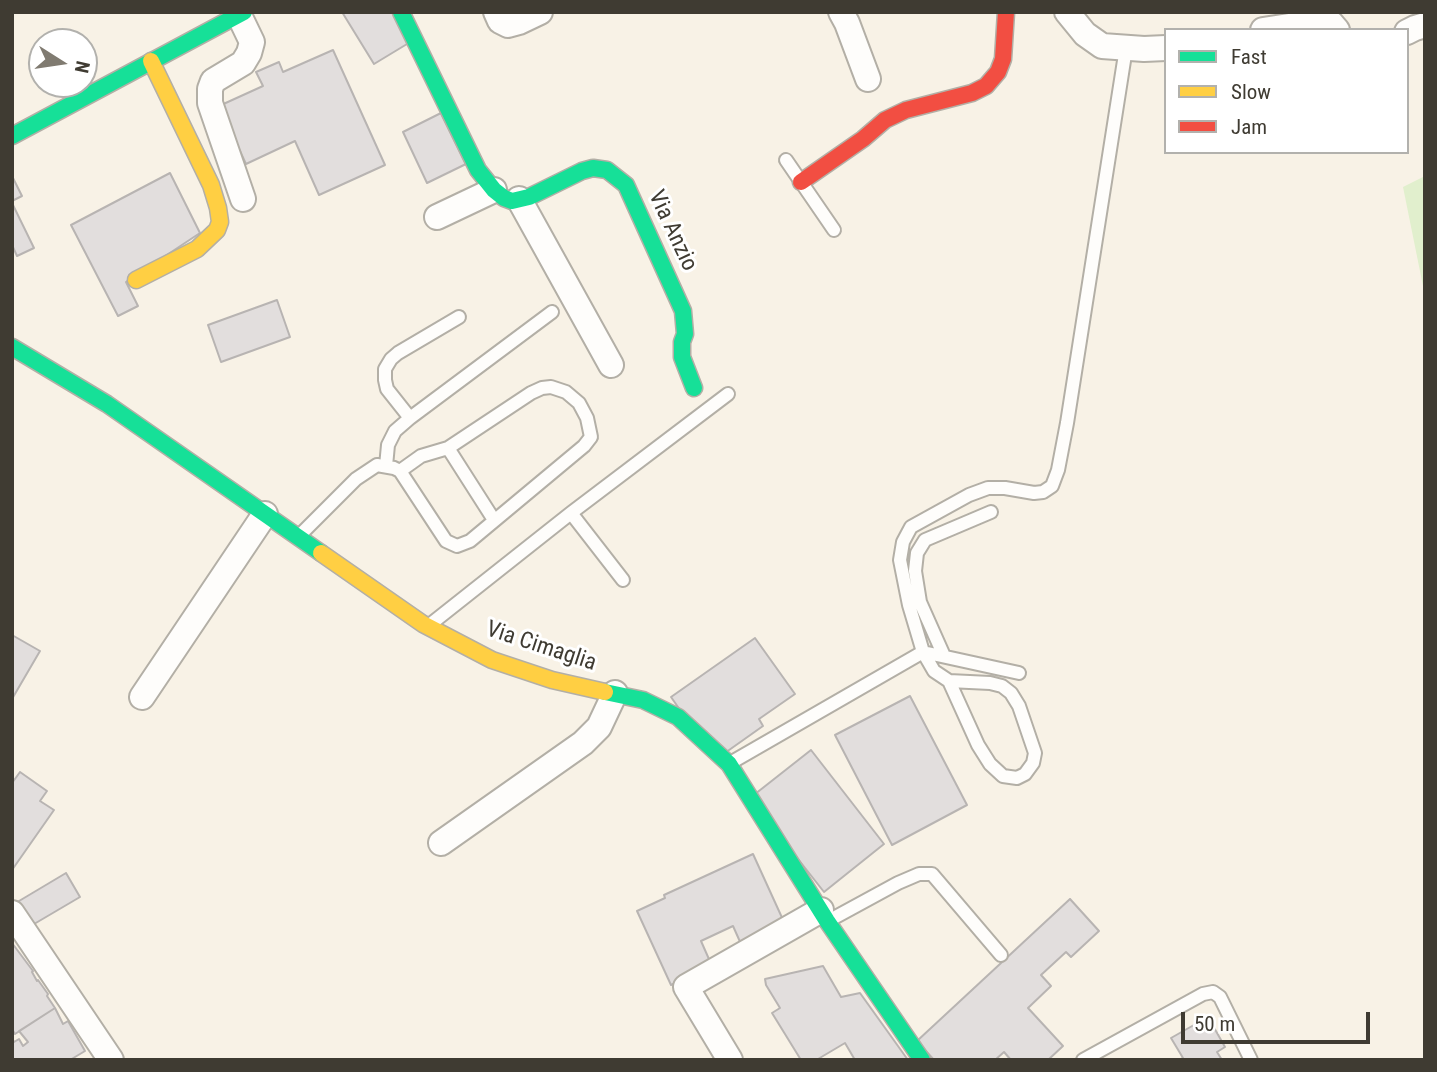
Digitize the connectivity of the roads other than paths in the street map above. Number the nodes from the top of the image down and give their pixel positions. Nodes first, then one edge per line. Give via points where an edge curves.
1 (401, 12) edge
2 (496, 12) edge
3 (540, 12) edge
4 (841, 12) edge
5 (1006, 12) edge
6 (1067, 12) edge
7 (242, 13) edge
8 (1326, 21) edge
9 (1277, 28) edge
10 (1126, 48) junction
11 (1164, 48) edge
12 (151, 61) junction
13 (869, 79) dead end
14 (12, 135) edge
15 (786, 160) dead end
16 (801, 182) junction
17 (494, 190) junction
18 (243, 199) dead end
19 (519, 199) junction
20 (437, 217) dead end
21 (834, 230) dead end
22 (136, 279) dead end
23 (552, 312) dead end
24 (459, 317) dead end
25 (12, 346) edge
26 (611, 365) dead end
27 (694, 388) dead end
28 (728, 394) dead end
29 (410, 418) junction
30 (448, 448) junction
31 (386, 466) junction
32 (400, 471) junction
33 (990, 512) dead end
34 (570, 513) junction
35 (265, 514) junction
36 (494, 520) junction
37 (298, 537) junction
38 (623, 580) dead end
39 (428, 626) junction
40 (923, 652) junction
41 (944, 656) junction
42 (1019, 673) dead end
43 (949, 681) junction
44 (615, 694) junction
45 (142, 697) dead end
46 (729, 764) junction
47 (441, 843) dead end
48 (12, 913) edge
49 (824, 916) junction
50 (1001, 955) dead end
51 (111, 1060) edge
52 (730, 1060) edge
53 (922, 1060) edge
54 (1083, 1060) edge
55 (1251, 1060) edge

1 - 17 street via 478,170
2 - 3 street via 500,21 509,25
4 - 13 street
5 - 16 street via 1003,59 986,86 885,120
6 - 10 street via 1101,46
7 - 12 street
7 - 18 street via 252,42 249,53 243,63 213,81 210,103
8 - 9 street
10 - 11 street
10 - 40 lane via 1058,470 1052,486 1043,492 988,488 911,527 900,560
12 - 14 street
12 - 22 street via 211,186 220,222 197,249
15 - 16 lane
16 - 21 lane
17 - 19 street via 512,201
17 - 20 street
19 - 26 street
19 - 27 street, Via Anzio via 593,168 607,170 626,185 683,311 682,357
23 - 29 lane
24 - 29 lane via 398,353 385,369 387,389
25 - 35 street, Via Cimaglia via 107,404
28 - 34 lane
29 - 31 lane via 395,431
30 - 32 lane via 421,456
30 - 36 lane
30 - 36 lane via 542,388 566,392 579,403 590,428 589,441
31 - 32 lane
31 - 37 lane via 377,465 356,479
32 - 36 lane via 450,544 470,541
33 - 41 lane via 925,540 917,552 920,602
34 - 38 lane
34 - 39 lane
35 - 37 street, Via Cimaglia
35 - 45 street
37 - 39 street, Via Cimaglia
39 - 44 street, Via Cimaglia via 492,660
40 - 41 lane
40 - 43 lane via 934,671
40 - 46 lane
41 - 42 lane
43 - 43 lane via 990,764 1003,776 1026,774 1035,753 1011,693 990,683
44 - 46 street, Via Cimaglia via 643,700 678,717
44 - 47 street via 598,727 583,743
46 - 49 street, Via Cimaglia
48 - 51 street
49 - 50 lane via 919,874 932,874
49 - 52 street via 686,987
49 - 53 street, Via Cimaglia
54 - 55 lane via 1213,992 1220,997

